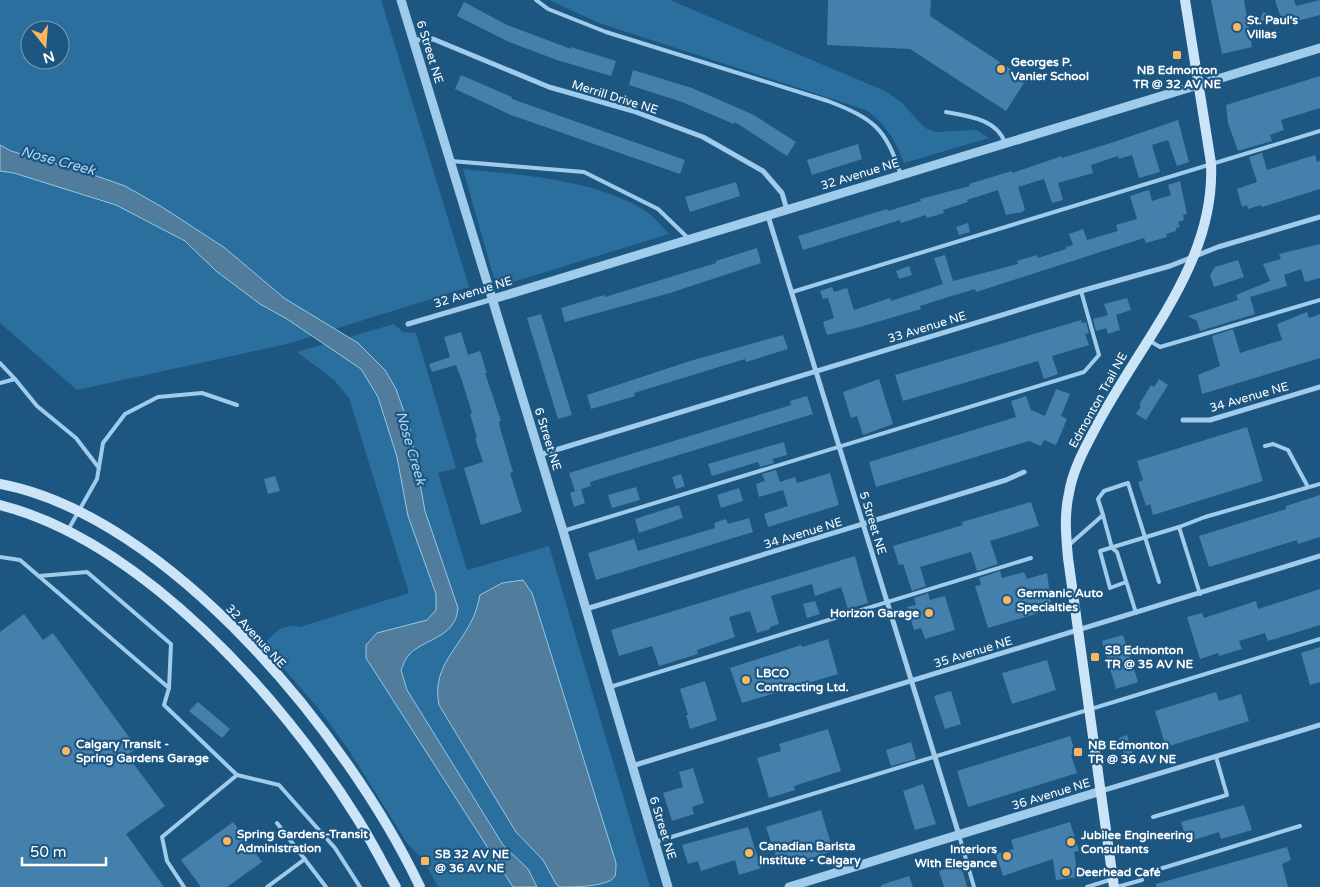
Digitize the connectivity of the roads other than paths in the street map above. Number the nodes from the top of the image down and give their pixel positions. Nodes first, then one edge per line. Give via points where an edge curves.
1 (401, 0) edge
2 (536, 0) edge
3 (1185, 0) edge
4 (414, 40) junction
5 (1320, 48) edge
6 (1199, 84) junction
7 (946, 112) dead end
8 (1320, 131) edge
9 (1005, 143) junction
10 (450, 160) junction
11 (1211, 163) junction
12 (900, 175) junction
13 (786, 210) junction
14 (768, 216) junction
15 (1320, 217) edge
16 (690, 239) junction
17 (1194, 256) junction
18 (1081, 290) junction
19 (792, 292) junction
20 (493, 299) junction
21 (1320, 300) edge
22 (408, 324) dead end
23 (1148, 340) junction
24 (0, 363) edge
25 (816, 371) junction
26 (15, 379) junction
27 (0, 383) edge
28 (1320, 387) edge
29 (237, 405) dead end
30 (1183, 420) dead end
31 (1265, 446) dead end
32 (840, 448) junction
33 (539, 455) junction
34 (99, 468) junction
35 (1024, 472) dead end
36 (0, 484) edge
37 (1320, 484) edge
38 (1308, 488) junction
39 (0, 504) edge
40 (79, 511) junction
41 (1103, 515) junction
42 (863, 525) junction
43 (1179, 528) junction
44 (68, 530) junction
45 (562, 531) junction
46 (1145, 538) junction
47 (1067, 546) junction
48 (1112, 548) junction
49 (1320, 556) edge
50 (0, 557) edge
51 (1031, 558) dead end
52 (39, 576) junction
53 (1126, 582) junction
54 (1159, 582) dead end
55 (1200, 594) junction
56 (887, 602) junction
57 (586, 609) junction
58 (1136, 613) junction
59 (1078, 631) junction
60 (1320, 639) edge
61 (910, 682) junction
62 (608, 687) junction
63 (169, 688) junction
64 (1088, 710) junction
65 (1320, 725) edge
66 (935, 757) junction
67 (1216, 757) junction
68 (632, 766) junction
69 (237, 775) junction
70 (1101, 792) junction
71 (1153, 817) dead end
72 (277, 823) dead end
73 (1300, 826) dead end
74 (959, 835) junction
75 (654, 842) junction
76 (305, 859) junction
77 (1142, 880) junction
78 (1114, 884) edge
79 (184, 887) edge
80 (268, 887) edge
81 (326, 887) edge
82 (360, 887) edge
83 (396, 887) edge
84 (420, 887) edge
85 (668, 887) edge
86 (789, 887) edge
87 (974, 887) edge
88 (1087, 887) edge
89 (1144, 887) edge

1 - 4 street, 6 Street NE
2 - 12 lane via 548,9 606,32 828,101 860,114 876,126 892,149
3 - 6 main road, Edmonton Trail NE
4 - 10 street, 6 Street NE
4 - 13 street, Merrill Drive NE via 433,39 549,87 633,111 703,137 763,171 782,193
5 - 6 street, 32 Avenue NE
6 - 9 street, 32 Avenue NE
6 - 11 main road, Edmonton Trail NE
7 - 9 lane via 978,119 996,128
8 - 11 lane
9 - 12 street, 32 Avenue NE
10 - 16 lane via 584,172 658,209
10 - 20 street, 6 Street NE
11 - 17 main road, Edmonton Trail NE via 1210,204
11 - 19 lane
12 - 13 street, 32 Avenue NE
13 - 14 street, 32 Avenue NE
14 - 16 street, 32 Avenue NE
14 - 19 street, 5 Street NE
15 - 17 street, 33 Avenue NE
16 - 20 street, 32 Avenue NE
17 - 18 street, 33 Avenue NE via 1170,266
17 - 23 main road, Edmonton Trail NE
18 - 25 street, 33 Avenue NE
18 - 32 lane via 1099,356 1084,372
19 - 25 street, 5 Street NE
20 - 22 street, 32 Avenue NE
20 - 33 street, 6 Street NE
21 - 23 lane via 1160,347
23 - 47 main road, Edmonton Trail NE via 1107,406 1078,463 1066,509
24 - 26 lane
25 - 32 street, 5 Street NE
25 - 33 street, 33 Avenue NE
26 - 27 lane
26 - 34 lane via 37,406 76,438
28 - 30 street, 34 Avenue NE via 1210,420
29 - 34 lane via 202,393 158,397 125,414 103,443
31 - 38 lane via 1273,444 1288,450
32 - 42 street, 5 Street NE
32 - 45 lane
33 - 45 street, 6 Street NE
34 - 40 lane via 97,479
35 - 42 street, 34 Avenue NE
36 - 40 main road, 32 Avenue NE via 39,492
37 - 38 lane
38 - 43 lane via 1205,517
39 - 44 main road via 30,512
40 - 44 lane
40 - 84 main road, 32 Avenue NE via 103,523 155,560 208,604 254,649 348,764 378,809
41 - 46 lane via 1098,499 1104,491 1128,483
41 - 47 lane
41 - 48 lane
42 - 56 street, 5 Street NE
42 - 57 street, 34 Avenue NE
43 - 46 lane
43 - 55 lane
44 - 83 main road via 94,544 138,576 188,617 239,666 289,723 327,774 357,818
45 - 57 street, 6 Street NE
46 - 48 lane
46 - 54 lane
47 - 59 main road, Edmonton Trail NE
48 - 53 lane via 1117,552
48 - 53 lane via 1100,551 1110,588
49 - 55 street, 35 Avenue NE
50 - 52 lane via 20,560
51 - 56 lane
52 - 63 lane
52 - 63 lane via 87,572 171,644
53 - 58 lane
55 - 58 street, 35 Avenue NE
56 - 61 street, 5 Street NE
56 - 62 lane
57 - 62 street, 6 Street NE
58 - 59 street, 35 Avenue NE
59 - 61 street, 35 Avenue NE
59 - 64 main road, Edmonton Trail NE
60 - 64 lane
61 - 66 street, 5 Street NE
61 - 68 street, 35 Avenue NE
62 - 68 street, 6 Street NE
63 - 69 lane via 164,705
64 - 66 lane
64 - 70 main road, Edmonton Trail NE
65 - 67 street, 36 Avenue NE
66 - 74 street, 5 Street NE
66 - 75 lane
67 - 70 street, 36 Avenue NE
67 - 71 lane via 1227,795
68 - 75 street, 6 Street NE
69 - 79 lane via 162,837 167,861
69 - 82 lane via 279,785 335,848
70 - 74 street, 36 Avenue NE
70 - 78 main road, Edmonton Trail NE
72 - 76 lane
73 - 77 lane via 1140,874
74 - 86 street, 36 Avenue NE
74 - 87 lane
75 - 85 street, 6 Street NE
76 - 80 lane
76 - 81 lane
77 - 78 lane
77 - 89 lane
78 - 88 lane

